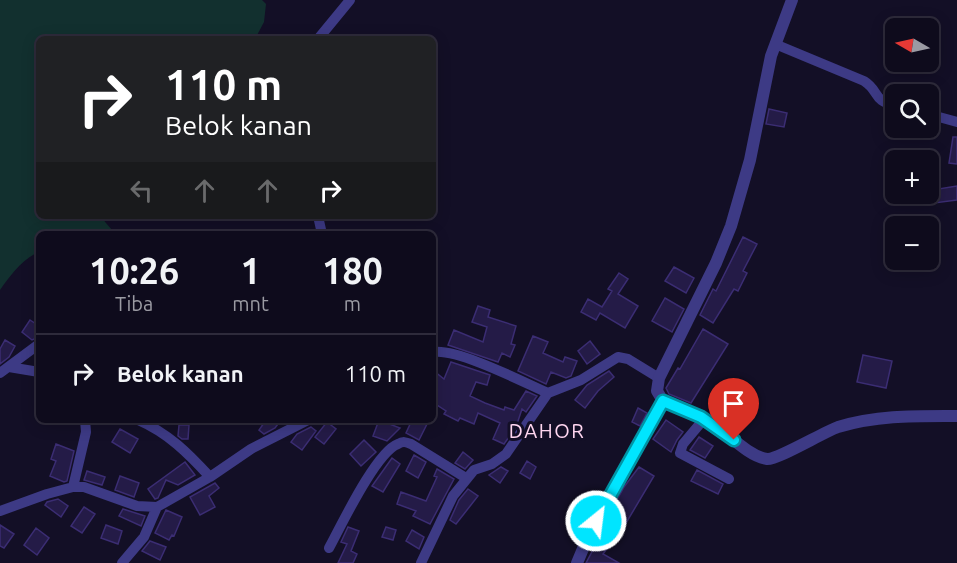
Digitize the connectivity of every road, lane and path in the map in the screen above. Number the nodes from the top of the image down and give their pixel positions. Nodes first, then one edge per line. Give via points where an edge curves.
1 (350, 0) edge
2 (792, 0) edge
3 (320, 36) edge
4 (775, 44) junction
5 (885, 103) edge
6 (939, 117) edge
7 (957, 122) edge
8 (36, 346) edge
9 (436, 352) edge
10 (4, 370) edge
11 (36, 372) edge
12 (659, 378) junction
13 (548, 393) junction
14 (663, 401) junction
15 (957, 416) edge
16 (704, 419) junction
17 (85, 423) edge
18 (145, 423) edge
19 (302, 423) edge
20 (210, 477) junction
21 (466, 478) junction
22 (729, 478) dead end
23 (73, 488) junction
24 (157, 507) junction
25 (0, 511) edge
26 (329, 548) dead end
27 (122, 563) edge
28 (421, 563) edge
29 (577, 563) edge

1 - 3 street
2 - 4 street
4 - 5 street via 864,81
4 - 12 street via 748,169 731,226
6 - 7 street
8 - 10 street
9 - 13 street via 468,359
10 - 11 street
12 - 13 street via 618,357 580,380
12 - 14 street via 657,392
13 - 21 street via 506,454 492,464 478,467
14 - 16 street
14 - 29 street via 590,532
15 - 16 street via 895,416 861,422 816,436 770,459 748,450
16 - 22 street via 680,453
17 - 23 street
18 - 20 street via 182,446
19 - 20 street via 251,448
20 - 24 street
21 - 26 street via 411,444 404,442 391,447 365,481
21 - 28 street via 453,496
23 - 24 street via 84,487 137,506
23 - 25 street
24 - 27 street via 144,537

